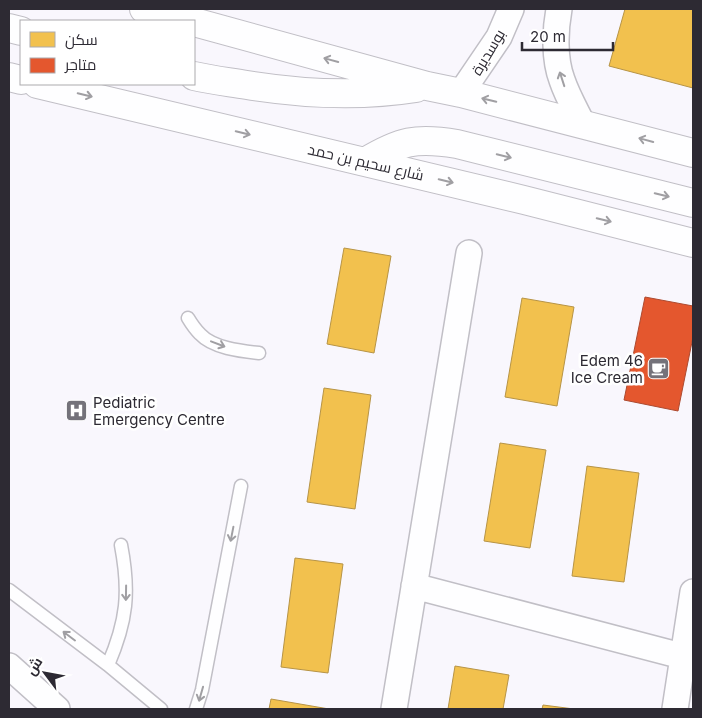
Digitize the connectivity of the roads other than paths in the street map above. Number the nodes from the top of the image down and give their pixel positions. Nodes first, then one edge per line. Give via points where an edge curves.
1 (144, 9) edge
2 (511, 9) edge
3 (559, 9) edge
4 (186, 20) edge
5 (195, 22) edge
6 (195, 76) edge
7 (36, 85) edge
8 (427, 86) junction
9 (461, 93) junction
10 (582, 123) junction
11 (693, 153) edge
12 (365, 162) junction
13 (693, 203) edge
14 (693, 243) edge
15 (468, 253) dead end
16 (188, 318) dead end
17 (259, 353) dead end
18 (241, 486) dead end
19 (121, 545) dead end
20 (414, 586) junction
21 (9, 590) edge
22 (693, 592) edge
23 (688, 658) edge
24 (108, 665) junction
25 (9, 666) edge
26 (57, 709) edge
27 (161, 709) edge
28 (196, 709) edge
29 (394, 709) edge
30 (674, 709) edge

1 - 4 highway
2 - 9 street, بوسديرة via 499,37
10 -> 3 street via 561,78 557,54
8 -> 5 highway
6 - 8 highway via 286,91 330,94 388,93
7 -> 12 highway, شارع سحيم بن حمد
8 - 9 highway
10 -> 9 highway
11 -> 10 highway
12 -> 13 highway via 406,142 434,141
12 -> 14 highway, شارع سحيم بن حمد
15 - 20 street
16 -> 17 lane via 201,335 213,342
18 -> 28 lane
19 -> 24 lane via 126,602 118,643
20 - 23 street
20 - 29 street
24 -> 21 lane
22 - 23 street
23 - 30 street
24 - 27 lane
25 - 26 street

